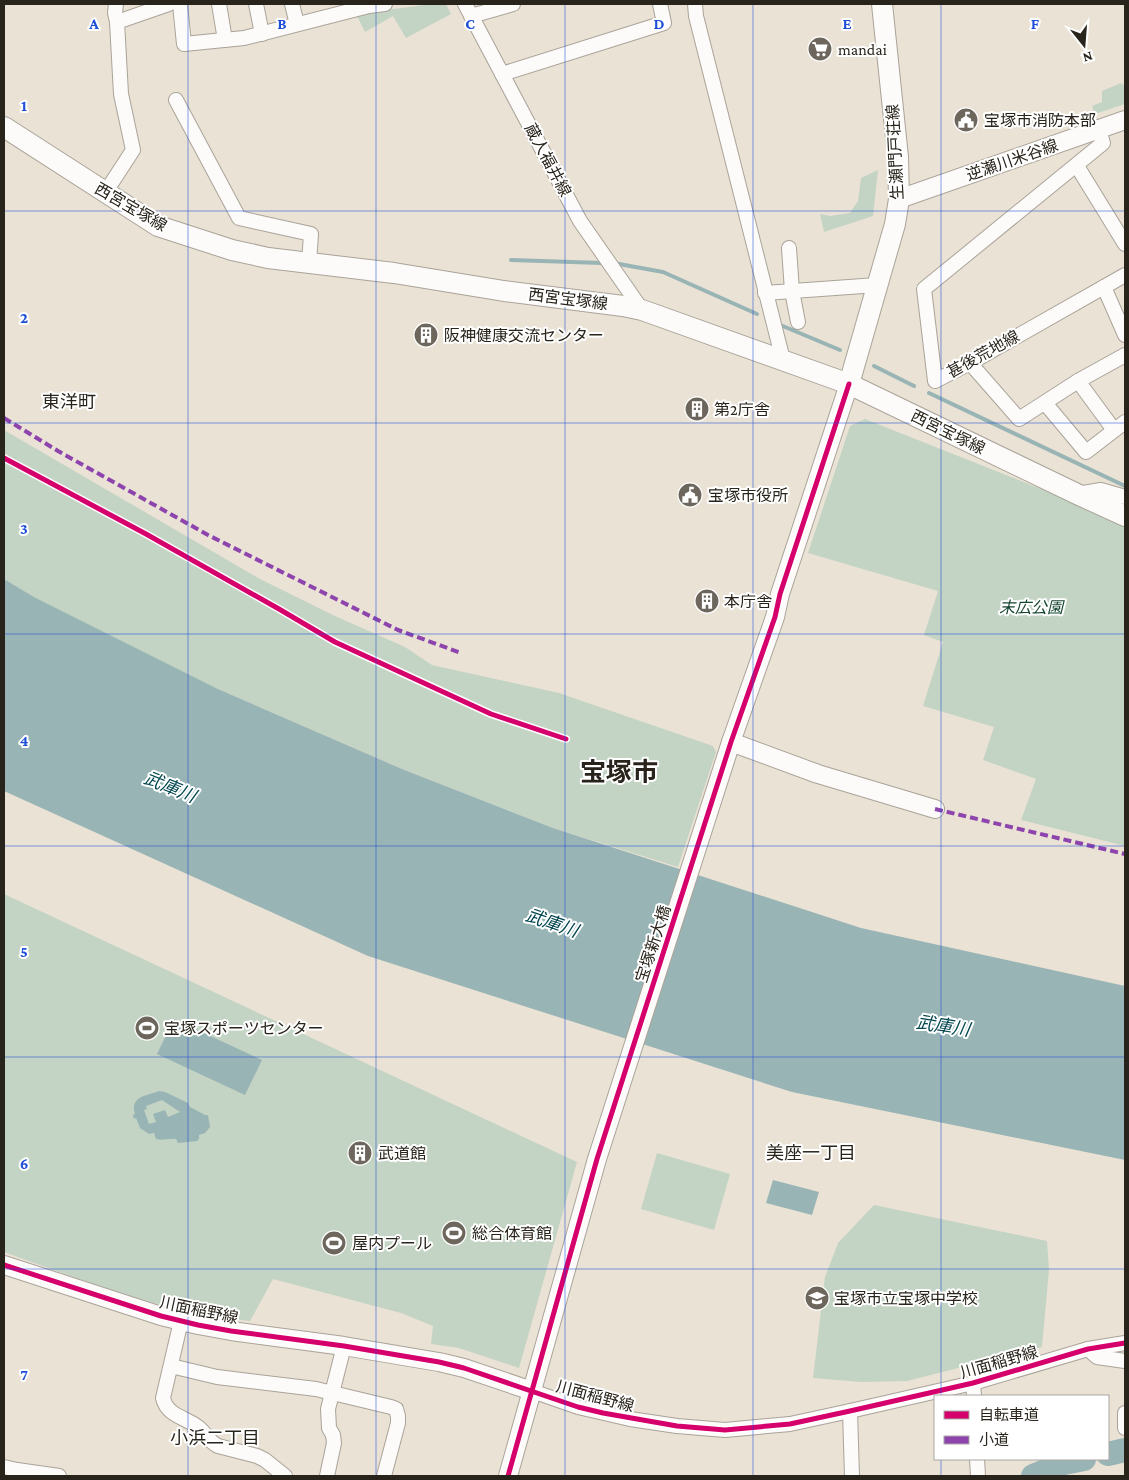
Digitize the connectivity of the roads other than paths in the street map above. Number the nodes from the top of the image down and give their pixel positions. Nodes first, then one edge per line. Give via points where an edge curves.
1 (116, 4) edge
2 (169, 4) edge
3 (180, 4) edge
4 (219, 4) edge
5 (256, 4) edge
6 (292, 4) edge
7 (385, 4) edge
8 (465, 4) edge
9 (513, 4) edge
10 (660, 4) edge
11 (695, 4) edge
12 (882, 4) edge
13 (368, 5) edge
14 (335, 9) edge
15 (471, 16) junction
16 (117, 22) junction
17 (296, 24) junction
18 (262, 34) junction
19 (226, 40) junction
20 (502, 74) junction
21 (176, 100) dead end
22 (1125, 120) edge
23 (4, 127) edge
24 (1099, 130) junction
25 (1077, 166) junction
26 (105, 193) junction
27 (899, 199) junction
28 (1125, 244) edge
29 (789, 248) dead end
30 (309, 263) junction
31 (1125, 275) edge
32 (877, 285) junction
33 (1104, 286) junction
34 (792, 291) junction
35 (765, 292) junction
36 (642, 310) junction
37 (798, 322) dead end
38 (1125, 335) edge
39 (1125, 355) edge
40 (783, 360) junction
41 (970, 362) junction
42 (1078, 381) junction
43 (849, 384) junction
44 (1045, 403) junction
45 (1120, 426) edge
46 (1077, 494) junction
47 (1125, 497) edge
48 (1125, 516) edge
49 (729, 748) junction
50 (935, 809) dead end
51 (4, 1266) edge
52 (181, 1321) junction
53 (1125, 1343) edge
54 (344, 1346) junction
55 (1088, 1349) junction
56 (1125, 1361) edge
57 (171, 1366) junction
58 (974, 1390) edge
59 (532, 1391) junction
60 (332, 1392) junction
61 (944, 1395) edge
62 (934, 1397) edge
63 (850, 1411) junction
64 (1125, 1413) edge
65 (1125, 1428) edge
66 (977, 1460) edge
67 (4, 1467) edge
68 (59, 1476) edge
69 (285, 1476) edge
70 (328, 1476) edge
71 (384, 1476) edge
72 (508, 1476) edge
73 (852, 1476) edge
74 (978, 1476) edge

1 - 16 street
2 - 16 street
3 - 19 street via 184,44
4 - 19 street
5 - 18 street
6 - 17 street
7 - 13 street
8 - 15 street, 蔵人福井線
9 - 15 street
10 - 20 street via 664,23
11 - 35 street
12 - 27 main road, 生瀬門戸荘線 via 898,157
13 - 14 street
14 - 17 street
15 - 20 street, 蔵人福井線
16 - 26 street via 121,94 133,150
17 - 18 street
18 - 19 street
20 - 36 street, 蔵人福井線 via 580,221
21 - 30 street via 239,218 311,234
22 - 24 street, 逆瀬川米谷線
23 - 26 main road, 西宮宝塚線
24 - 25 street via 1103,143
24 - 27 street, 逆瀬川米谷線
25 - 28 street
25 - 41 street, 甚後荒地線 via 924,289 935,381
26 - 30 main road, 西宮宝塚線 via 158,226 232,250
27 - 32 main road, 生瀬門戸荘線
29 - 34 street
30 - 36 main road, 西宮宝塚線
31 - 33 street, 甚後荒地線
32 - 34 street
32 - 43 main road, 生瀬門戸荘線
33 - 38 street
33 - 41 street, 甚後荒地線
34 - 35 street
34 - 37 street
35 - 40 street
36 - 40 main road, 西宮宝塚線
39 - 42 street
40 - 43 main road, 西宮宝塚線
41 - 44 street via 1019,418
42 - 44 street
42 - 45 street
43 - 46 main road, 西宮宝塚線
43 - 49 street, 宝塚新大橋
44 - 45 street via 1086,452
46 - 47 street via 1101,490
46 - 48 main road, 西宮宝塚線
49 - 50 street
49 - 59 street, 宝塚新大橋 via 602,1144
51 - 52 street, 川面稲野線
52 - 54 street, 川面稲野線
52 - 57 street
53 - 55 street, 川面稲野線
54 - 59 street, 川面稲野線 via 464,1368
54 - 60 street
55 - 56 street via 1097,1357
55 - 58 street, 川面稲野線
57 - 60 street via 218,1377
57 - 69 street via 163,1398 168,1410 200,1428 212,1443 265,1460
58 - 61 street, 川面稲野線
59 - 63 street, 川面稲野線 via 578,1407 630,1419 725,1430 790,1424
59 - 72 street, 宝塚新大橋
60 - 70 street via 328,1418 334,1443
60 - 71 street via 386,1404 396,1410 398,1423
62 - 63 street, 川面稲野線
63 - 73 street
64 - 65 street
66 - 74 street
67 - 68 street

